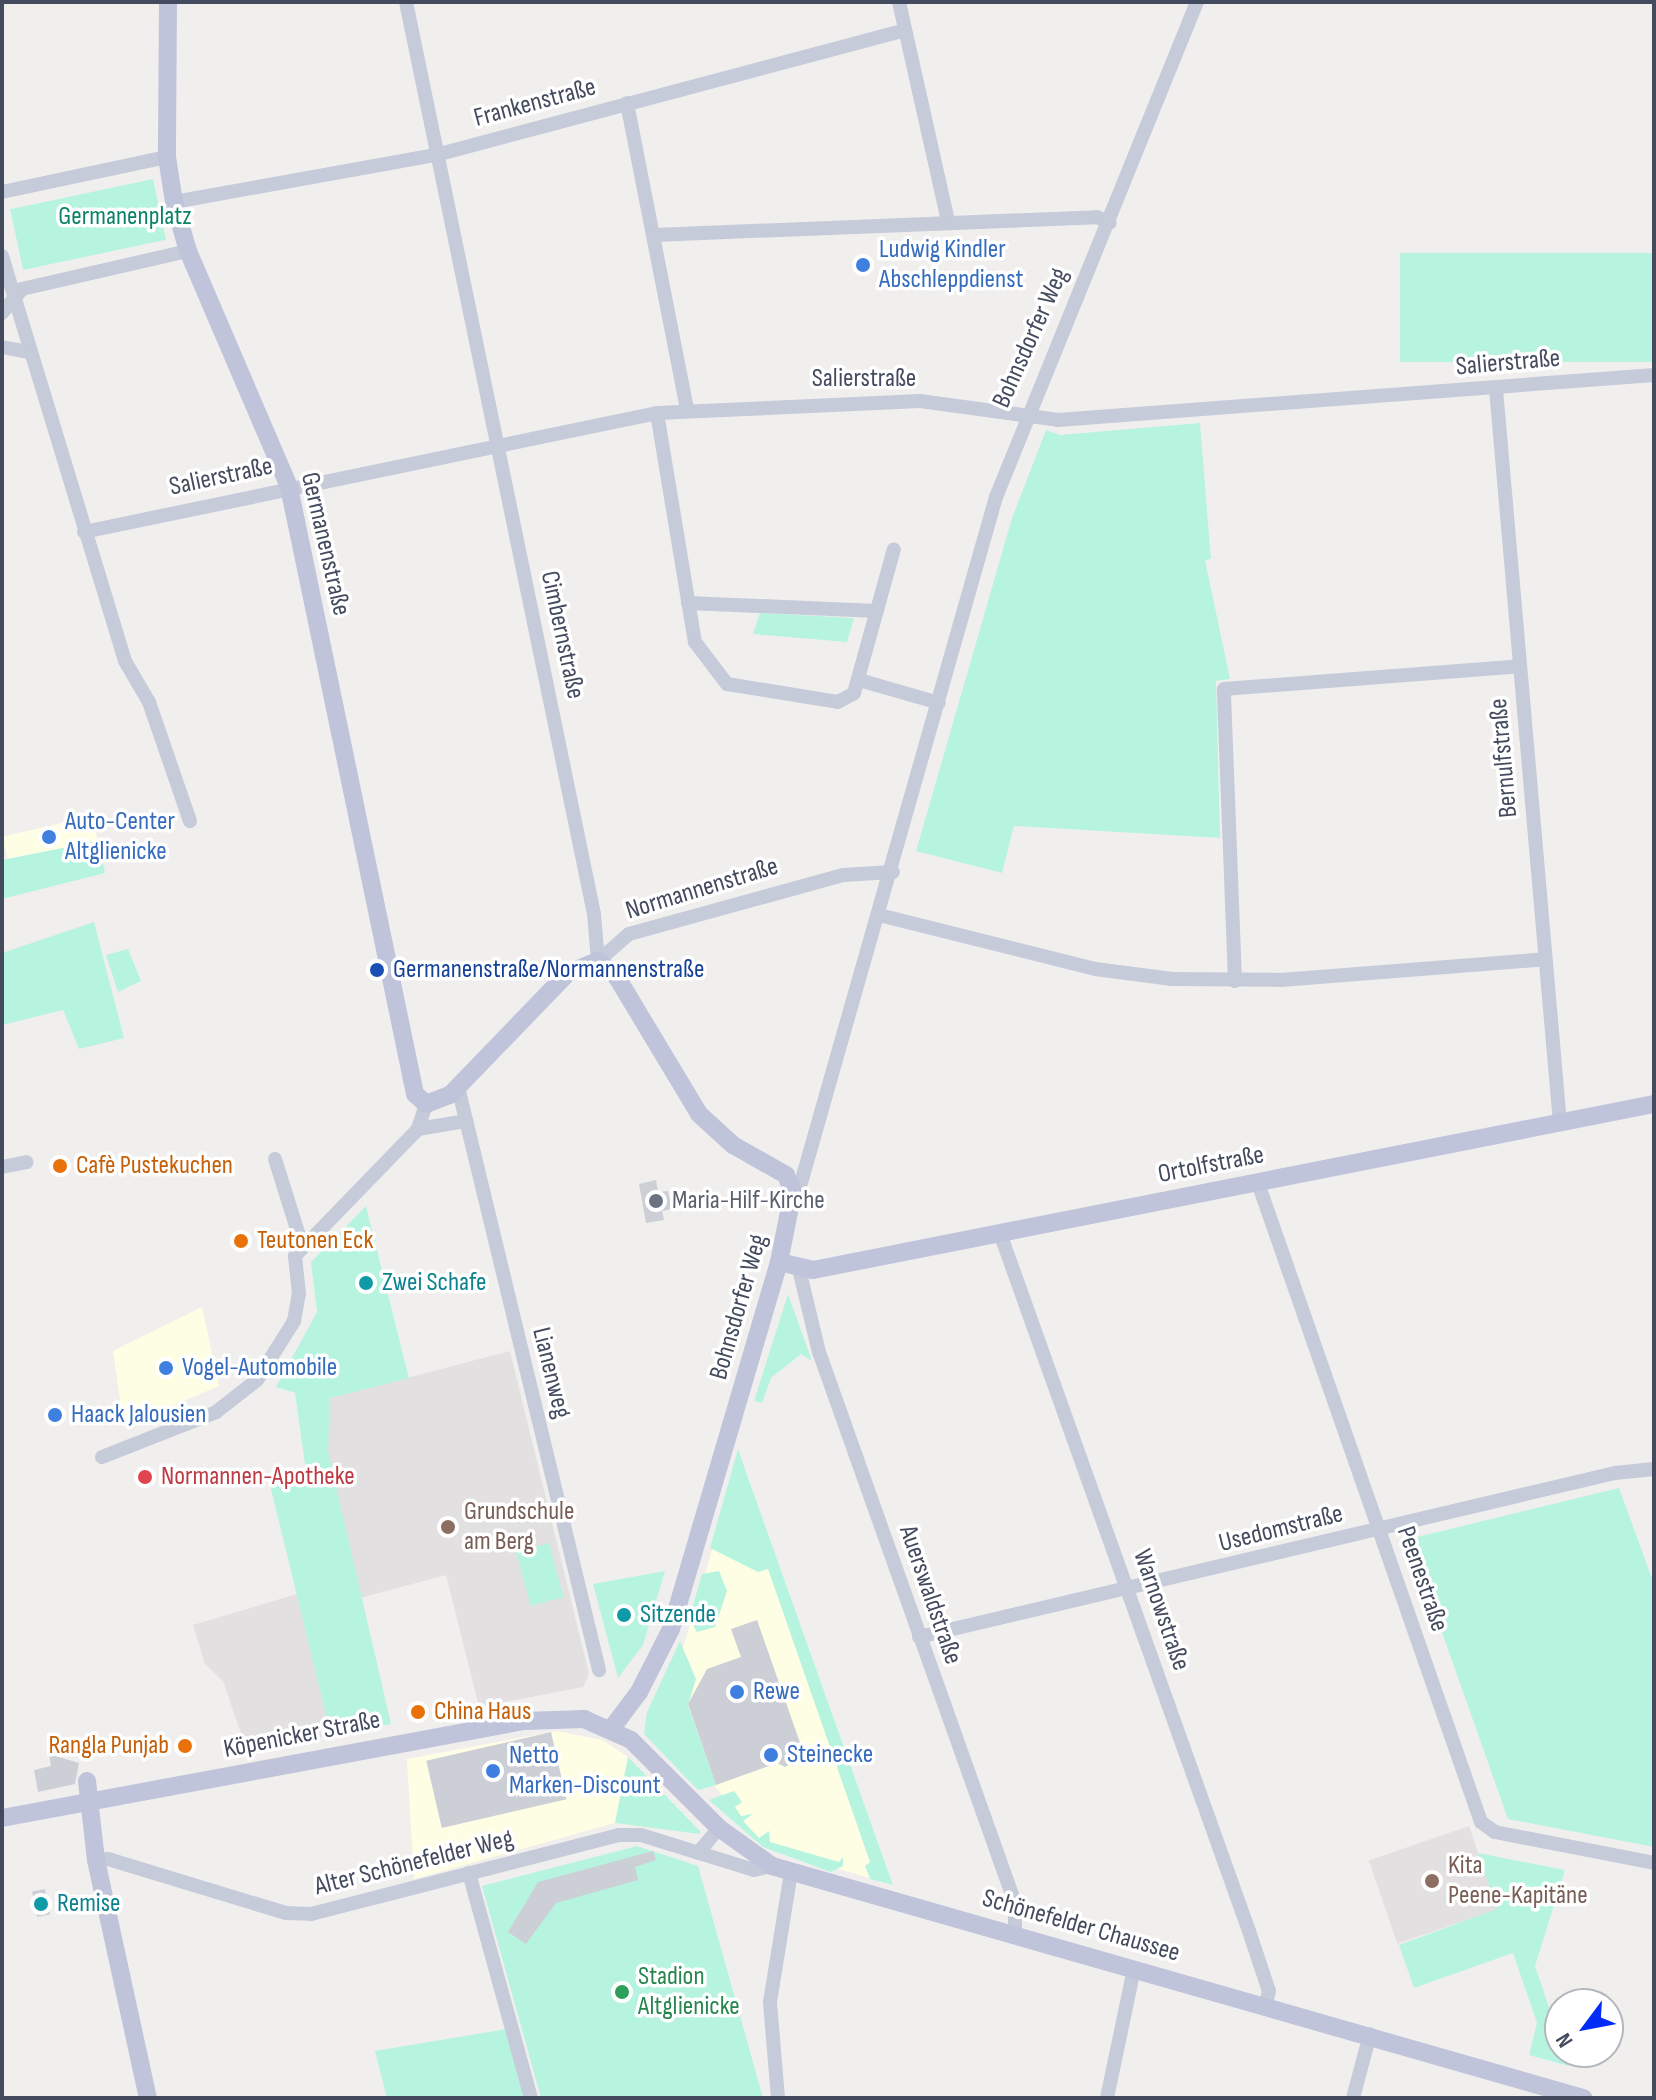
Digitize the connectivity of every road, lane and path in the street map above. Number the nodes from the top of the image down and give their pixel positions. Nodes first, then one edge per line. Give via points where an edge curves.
1 (168, 2) edge
2 (406, 2) edge
3 (899, 2) edge
4 (1197, 2) edge
5 (905, 30) junction
6 (627, 103) junction
7 (436, 155) junction
8 (167, 157) junction
9 (2, 192) edge
10 (174, 202) junction
11 (948, 222) junction
12 (1110, 223) junction
13 (654, 235) junction
14 (188, 251) junction
15 (2, 256) edge
16 (12, 299) junction
17 (2, 313) edge
18 (2, 347) edge
19 (28, 352) junction
20 (1654, 375) edge
21 (1496, 389) junction
22 (687, 410) junction
23 (657, 413) junction
24 (1025, 413) junction
25 (496, 446) junction
26 (289, 487) junction
27 (84, 532) junction
28 (894, 549) dead end
29 (688, 603) junction
30 (877, 611) junction
31 (1520, 666) junction
32 (859, 680) junction
33 (939, 703) junction
34 (190, 821) dead end
35 (893, 872) junction
36 (879, 915) junction
37 (1545, 959) junction
38 (598, 961) junction
39 (1235, 981) junction
40 (458, 1087) junction
41 (426, 1104) junction
42 (1654, 1104) edge
43 (466, 1121) junction
44 (1560, 1123) junction
45 (418, 1129) junction
46 (275, 1159) dead end
47 (27, 1162) dead end
48 (2, 1167) edge
49 (1258, 1183) junction
50 (795, 1205) junction
51 (1000, 1233) junction
52 (302, 1245) junction
53 (779, 1262) junction
54 (799, 1269) junction
55 (102, 1457) dead end
56 (1654, 1469) edge
57 (1380, 1530) junction
58 (1128, 1590) junction
59 (919, 1637) junction
60 (599, 1670) dead end
61 (612, 1728) junction
62 (87, 1781) dead end
63 (86, 1803) junction
64 (2, 1818) edge
65 (719, 1828) junction
66 (698, 1853) junction
67 (96, 1860) junction
68 (1654, 1863) edge
69 (772, 1866) junction
70 (469, 1873) junction
71 (791, 1873) junction
72 (1015, 1936) junction
73 (1134, 1969) junction
74 (1266, 2004) junction
75 (1370, 2034) junction
76 (1578, 2097) edge
77 (148, 2098) edge
78 (531, 2098) edge
79 (778, 2098) edge
80 (1107, 2098) edge
81 (1353, 2098) edge

1 - 8 street, Germanenstraße
2 - 7 street, Cimbernstraße
3 - 5 street
4 - 12 street, Bohnsdorfer Weg
5 - 6 street, Frankenstraße
5 - 11 street
6 - 7 street, Frankenstraße
6 - 13 street
7 - 10 street, Frankenstraße
7 - 25 street, Cimbernstraße
8 - 9 street
8 - 10 street, Germanenstraße
10 - 14 street, Germanenstraße
11 - 12 street via 1097,217
11 - 13 street
12 - 24 street, Bohnsdorfer Weg
13 - 22 street
14 - 16 street via 22,289
14 - 26 street, Germanenstraße
15 - 16 street
16 - 17 street
16 - 19 street
18 - 19 street
19 - 27 street
20 - 21 street, Salierstraße
21 - 24 street, Salierstraße via 1058,420
21 - 31 street, Bernulfstraße
22 - 23 street, Salierstraße
22 - 24 street, Salierstraße via 920,401
23 - 25 street, Salierstraße
23 - 29 street
24 - 33 street, Bohnsdorfer Weg
25 - 26 street, Salierstraße
25 - 38 street, Cimbernstraße
26 - 27 street, Salierstraße
26 - 41 street, Germanenstraße via 411,1086
27 - 34 street via 125,661 149,702
28 - 30 street
29 - 30 street
29 - 32 street via 702,658 727,684 838,702 854,693
30 - 32 street
31 - 37 street, Bernulfstraße
31 - 39 street via 1224,689
32 - 33 street
33 - 35 street, Bohnsdorfer Weg
35 - 36 street, Bohnsdorfer Weg
35 - 38 street, Normannenstraße via 843,875 629,934
36 - 39 street via 1095,969
36 - 50 street, Bohnsdorfer Weg
37 - 39 street
37 - 44 street, Bernulfstraße
38 - 40 street, Normannenstraße via 568,973
38 - 50 street via 615,974 699,1114 733,1145 786,1175
40 - 41 street, Normannenstraße
40 - 43 street, Lianenweg
41 - 45 street
42 - 44 street, Ortolfstraße
43 - 45 street
43 - 60 street, Lianenweg
44 - 49 street, Ortolfstraße
45 - 52 street
46 - 52 street
47 - 48 street
49 - 51 street, Ortolfstraße
49 - 57 street, Peenestraße
50 - 53 street, Bohnsdorfer Weg
51 - 54 street, Ortolfstraße
51 - 58 street, Warnowstraße
52 - 55 street via 295,1256 299,1294 294,1321 257,1380 216,1412
53 - 54 street, Ortolfstraße
53 - 61 street, Bohnsdorfer Weg via 671,1629 639,1692
54 - 59 street, Auerswaldstraße via 800,1294
56 - 57 street, Usedomstraße via 1615,1473
57 - 58 street, Usedomstraße
57 - 68 street, Peenestraße via 1487,1829
58 - 59 street, Usedomstraße
58 - 74 street, Warnowstraße via 1264,1976
59 - 72 street, Auerswaldstraße via 1015,1903
61 - 63 street, Köpenicker Straße via 554,1717
61 - 65 street, Schönefelder Chaussee
62 - 63 street
63 - 64 street, Köpenicker Straße
63 - 67 street
65 - 66 street
65 - 69 street, Schönefelder Chaussee
66 - 69 street, Alter Schönefelder Weg via 754,1870
66 - 70 street, Alter Schönefelder Weg via 641,1835 619,1835
67 - 70 street, Alter Schönefelder Weg via 108,1859 286,1913 339,1911
67 - 77 street
69 - 71 street, Schönefelder Chaussee
70 - 78 street
71 - 72 street, Schönefelder Chaussee
71 - 79 street via 770,2002
72 - 73 street, Schönefelder Chaussee
73 - 74 street, Schönefelder Chaussee
73 - 80 street
74 - 75 street, Schönefelder Chaussee
75 - 76 street, Schönefelder Chaussee
75 - 81 street

